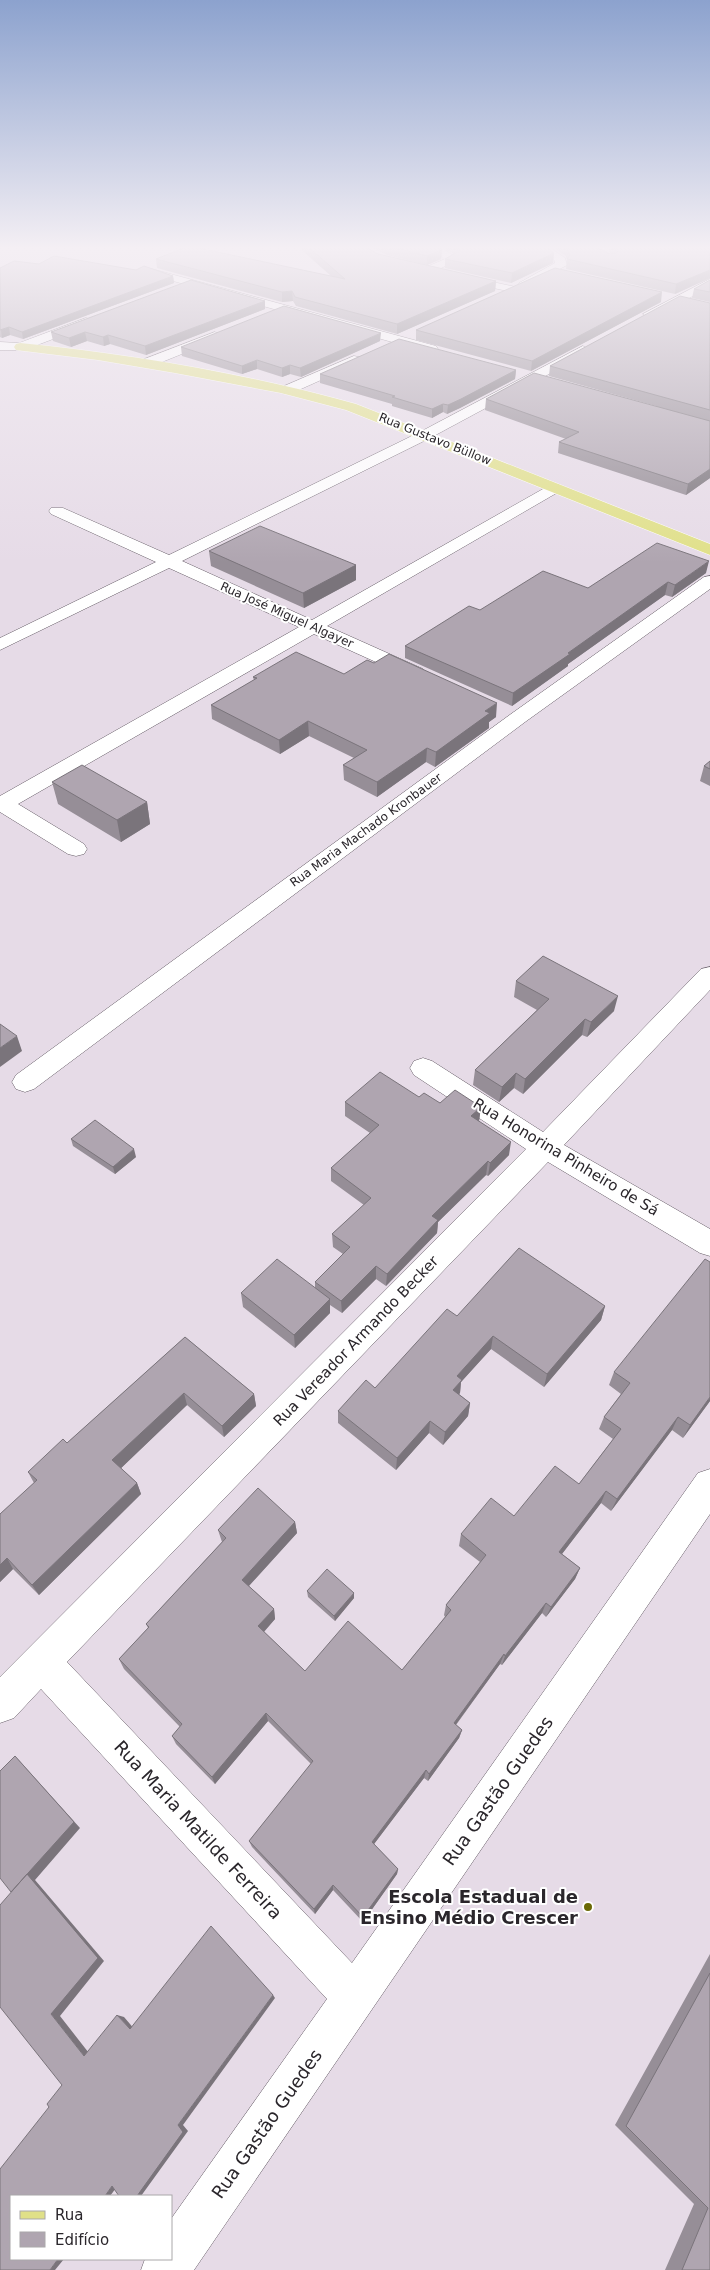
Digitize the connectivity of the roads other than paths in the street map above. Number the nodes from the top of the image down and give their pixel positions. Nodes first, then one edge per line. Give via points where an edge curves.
1 (51, 351) edge
2 (177, 351) edge
3 (439, 351) edge
4 (580, 351) edge
5 (446, 353) edge
6 (364, 356) edge
7 (147, 363) junction
8 (512, 372) edge
9 (532, 377) junction
10 (550, 382) edge
11 (286, 390) junction
12 (426, 435) junction
13 (556, 488) junction
14 (57, 512) dead end
15 (710, 550) edge
16 (169, 562) junction
17 (710, 582) edge
18 (312, 627) junction
19 (0, 645) edge
20 (428, 678) edge
21 (1, 804) edge
22 (76, 848) dead end
23 (710, 976) edge
24 (423, 1068) dead end
25 (25, 1082) dead end
26 (545, 1148) junction
27 (710, 1244) edge
28 (710, 1485) edge
29 (41, 1662) junction
30 (0, 1704) edge
31 (355, 1998) junction
32 (172, 2260) edge

1 - 7 main road, Rua Gustavo Büllow
2 - 7 street
3 - 5 street
4 - 9 street
6 - 11 street
7 - 11 main road, Rua Gustavo Büllow
8 - 9 street
9 - 10 street
9 - 12 street
11 - 12 main road, Rua Gustavo Büllow via 349,406
12 - 13 main road, Rua Gustavo Büllow
12 - 16 street
13 - 15 main road, Rua Gustavo Büllow
13 - 18 street
14 - 16 street, Rua José Miguel Algayer
16 - 18 street, Rua José Miguel Algayer
16 - 19 street
17 - 25 street, Rua Maria Machado Kronbauer via 509,714
18 - 20 street, Rua José Miguel Algayer
18 - 21 street
21 - 22 street
23 - 26 street, Rua Vereador Armando Becker
24 - 26 street, Rua Honorina Pinheiro de Sá
26 - 27 street, Rua Honorina Pinheiro de Sá
26 - 29 street, Rua Vereador Armando Becker
28 - 31 street, Rua Gastão Guedes
29 - 30 street, Rua Vereador Armando Becker
29 - 31 street, Rua Maria Matilde Ferreira
31 - 32 street, Rua Gastão Guedes

